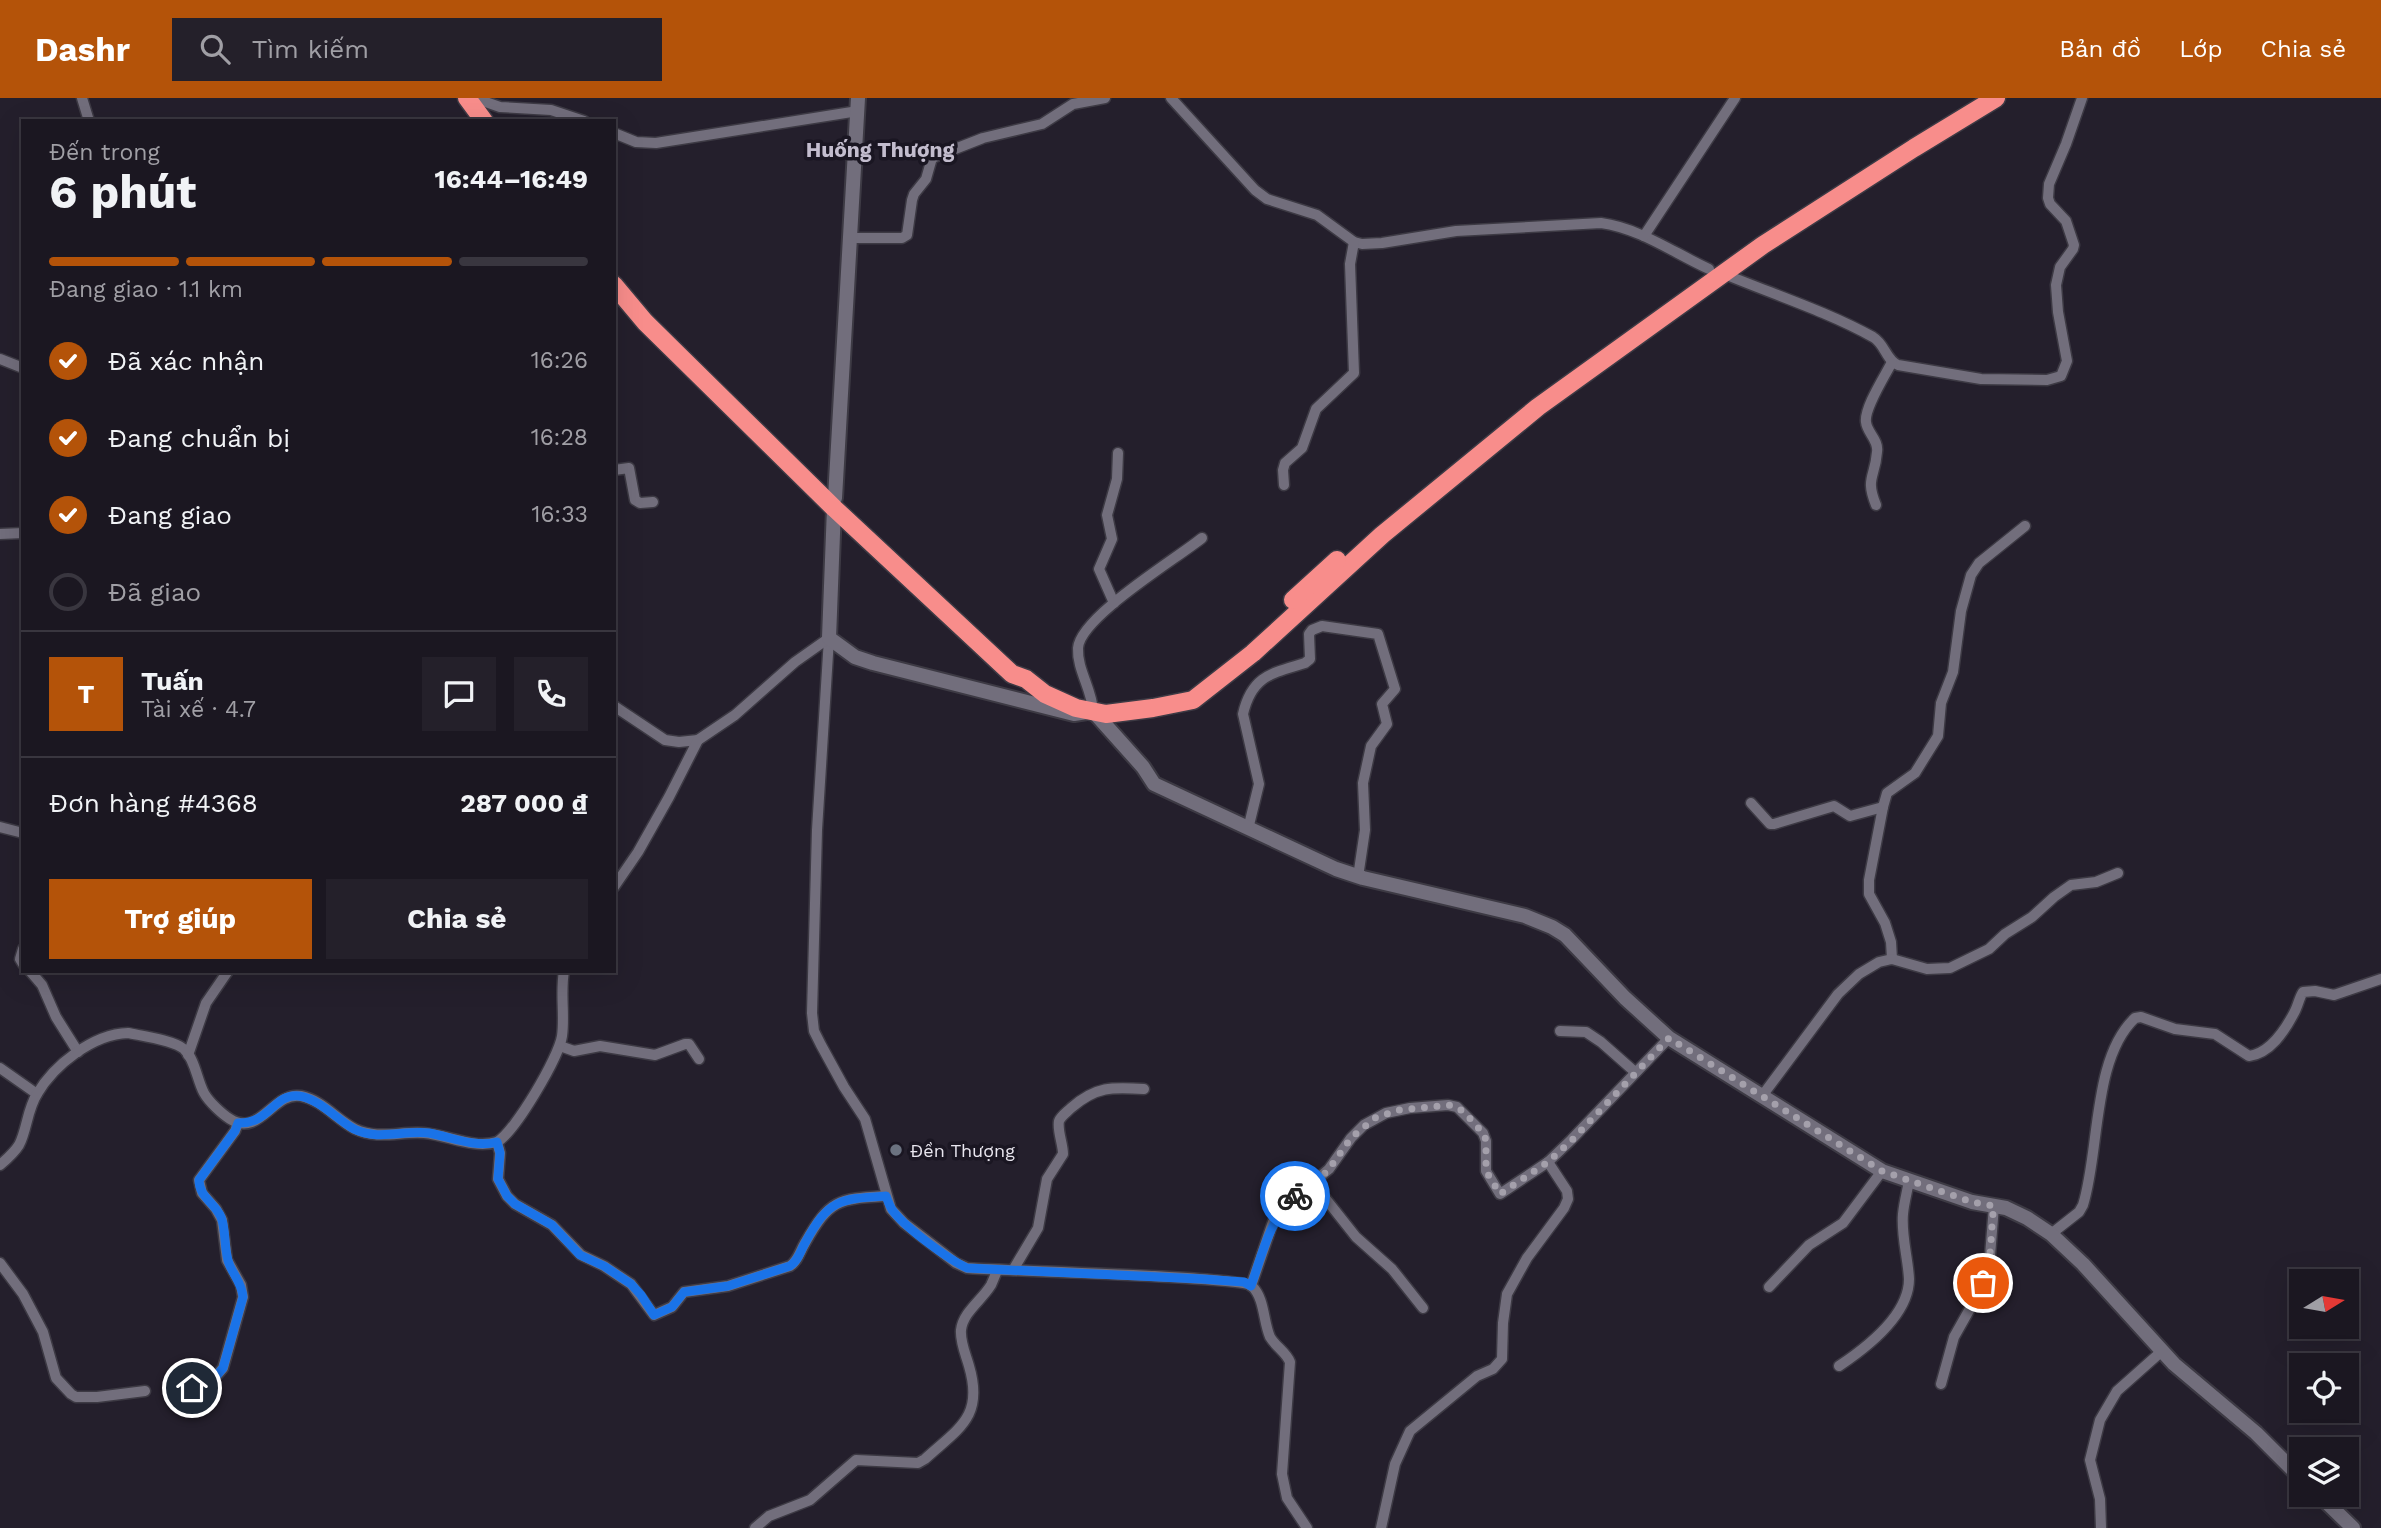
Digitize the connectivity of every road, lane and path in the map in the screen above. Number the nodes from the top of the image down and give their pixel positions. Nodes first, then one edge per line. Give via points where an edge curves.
1 (82, 98) edge
2 (1105, 98) edge
3 (1171, 98) edge
4 (1735, 98) edge
5 (1977, 98) edge
6 (1996, 98) edge
7 (2082, 98) edge
8 (475, 99) edge
9 (1073, 101) edge
10 (858, 104) edge
11 (88, 119) edge
12 (483, 119) edge
13 (492, 119) edge
14 (578, 119) edge
15 (616, 134) edge
16 (1644, 236) junction
17 (851, 238) junction
18 (1354, 242) junction
19 (1716, 271) junction
20 (616, 273) edge
21 (616, 287) edge
22 (0, 359) edge
23 (1892, 362) junction
24 (21, 367) edge
25 (745, 414) junction
26 (1118, 453) dead end
27 (616, 470) edge
28 (1284, 485) dead end
29 (653, 502) dead end
30 (834, 503) junction
31 (1876, 505) dead end
32 (2025, 526) dead end
33 (21, 533) edge
34 (0, 534) edge
35 (1202, 538) dead end
36 (1114, 603) junction
37 (829, 638) junction
38 (616, 707) edge
39 (1093, 711) junction
40 (698, 740) junction
41 (1751, 803) dead end
42 (1883, 807) junction
43 (0, 827) edge
44 (1248, 829) junction
45 (21, 832) edge
46 (2118, 873) dead end
47 (1358, 877) junction
48 (616, 884) edge
49 (1892, 959) junction
50 (32, 973) edge
51 (227, 973) edge
52 (564, 973) edge
53 (2381, 979) edge
54 (1560, 1031) dead end
55 (1669, 1038) junction
56 (560, 1046) junction
57 (78, 1052) junction
58 (188, 1055) junction
59 (699, 1059) dead end
60 (0, 1068) edge
61 (1635, 1072) junction
62 (1144, 1089) dead end
63 (37, 1094) junction
64 (1762, 1096) junction
65 (238, 1123) junction
66 (497, 1142) junction
67 (1548, 1162) junction
68 (0, 1165) edge
69 (1882, 1171) junction
70 (1909, 1181) junction
71 (1314, 1184) junction
72 (886, 1196) junction
73 (1994, 1206) junction
74 (2051, 1234) junction
75 (0, 1263) edge
76 (1013, 1270) junction
77 (998, 1271) junction
78 (1251, 1286) junction
79 (1769, 1287) dead end
80 (1423, 1308) dead end
81 (2162, 1351) junction
82 (1839, 1366) dead end
83 (1941, 1384) dead end
84 (192, 1388) dead end
85 (145, 1391) dead end
86 (2289, 1466) edge
87 (2331, 1507) edge
88 (755, 1528) edge
89 (1307, 1528) edge
90 (1381, 1528) edge
91 (2101, 1528) edge
92 (2353, 1528) edge

1 - 11 street
2 - 9 street
3 - 18 street via 1255,190 1267,199 1317,215
4 - 16 street
5 - 19 highway via 1776,223
6 - 19 highway
7 - 23 street via 2049,184 2050,204 2066,221 2074,245 2060,267 2056,285 2067,361 2061,376 1981,379
8 - 12 highway
8 - 13 highway
8 - 14 street via 500,107 551,110
9 - 17 street via 1042,124 983,138 932,158 926,179 914,194 907,234 902,238
10 - 15 street via 656,143
10 - 17 street
16 - 18 street via 1601,223
16 - 19 street
17 - 30 street
18 - 28 street via 1350,275 1354,373 1316,409 1302,447 1285,463
19 - 23 street via 1876,338
19 - 39 highway via 1545,390 1316,578 1188,690 1183,701 1153,708
20 - 25 highway
21 - 25 highway via 645,321
22 - 24 street
23 - 31 street via 1866,415 1866,426 1878,450 1869,485
25 - 30 highway
26 - 36 street via 1107,515 1112,539 1099,569
27 - 29 street via 629,468 635,500
30 - 37 street
30 - 39 highway via 1026,679 1045,694
32 - 42 street via 1979,563 1971,575 1955,664 1941,703 1938,736 1915,774 1887,793
33 - 34 street
35 - 36 street
36 - 39 street via 1079,641 1080,664
37 - 39 street via 855,657 873,663 1074,714
37 - 40 street
37 - 72 street via 812,1013 814,1031 865,1119
38 - 40 street via 666,740
39 - 44 street via 1154,785
40 - 48 street
41 - 42 street via 1770,824 1834,806 1850,816
42 - 49 street via 1869,894 1885,923
43 - 45 street
44 - 47 street
44 - 47 street via 1259,784 1243,714 1262,678 1306,663 1310,659 1309,634 1315,627 1378,634 1395,689 1382,704 1387,724 1371,746 1363,783 1365,830
46 - 49 street via 2071,885 1989,949 1950,968 1927,969
47 - 55 street via 1525,916 1552,927
49 - 64 street via 1859,974 1838,995
50 - 57 street via 43,985
51 - 58 street via 206,1003
52 - 56 street
53 - 74 street via 2334,995 2304,992 2269,1048 2249,1056 2215,1034 2190,1033 2135,1018 2116,1042 2109,1065 2083,1205
54 - 61 street via 1586,1032
55 - 61 street
55 - 64 street
56 - 59 street via 573,1051 600,1046 655,1055 689,1044
56 - 66 street via 538,1089
57 - 58 street via 111,1035 128,1032 174,1044
57 - 63 street
58 - 65 street via 207,1097
60 - 63 street
61 - 67 street
62 - 76 street via 1096,1091 1060,1118 1063,1154 1047,1179 1038,1228
63 - 68 street via 20,1143
64 - 69 street
65 - 66 street via 256,1121 283,1099 301,1096 367,1133 427,1133 481,1144
65 - 84 street via 199,1180 199,1188 222,1220 242,1304 223,1368 212,1381
66 - 72 street via 498,1179 507,1196 552,1225 580,1255 631,1284 654,1315 672,1307 684,1292 728,1286 790,1266 833,1205 852,1198
67 - 71 street via 1500,1194 1486,1171 1483,1133 1465,1113 1448,1105 1410,1108 1386,1113 1364,1125
67 - 90 street via 1568,1199 1507,1294 1503,1360 1410,1431 1395,1464
69 - 70 street
69 - 79 street via 1843,1223 1809,1245
70 - 73 street
70 - 82 street via 1903,1215 1909,1281 1906,1298 1871,1344
71 - 78 street via 1289,1202 1273,1222
71 - 80 street
72 - 77 street via 904,1223 956,1263
73 - 74 street via 2018,1213
73 - 83 street via 1989,1269 1954,1336
74 - 81 street
75 - 85 street via 43,1332 55,1378 71,1394 97,1397
76 - 77 street
76 - 78 street via 1202,1279
77 - 88 street via 961,1327 975,1386 970,1414 963,1424 918,1462 856,1460 810,1500 768,1516
78 - 89 street via 1271,1337 1290,1362 1282,1475 1287,1498
81 - 86 street
81 - 91 street via 2117,1391 2100,1420 2090,1460 2100,1499
87 - 92 street

